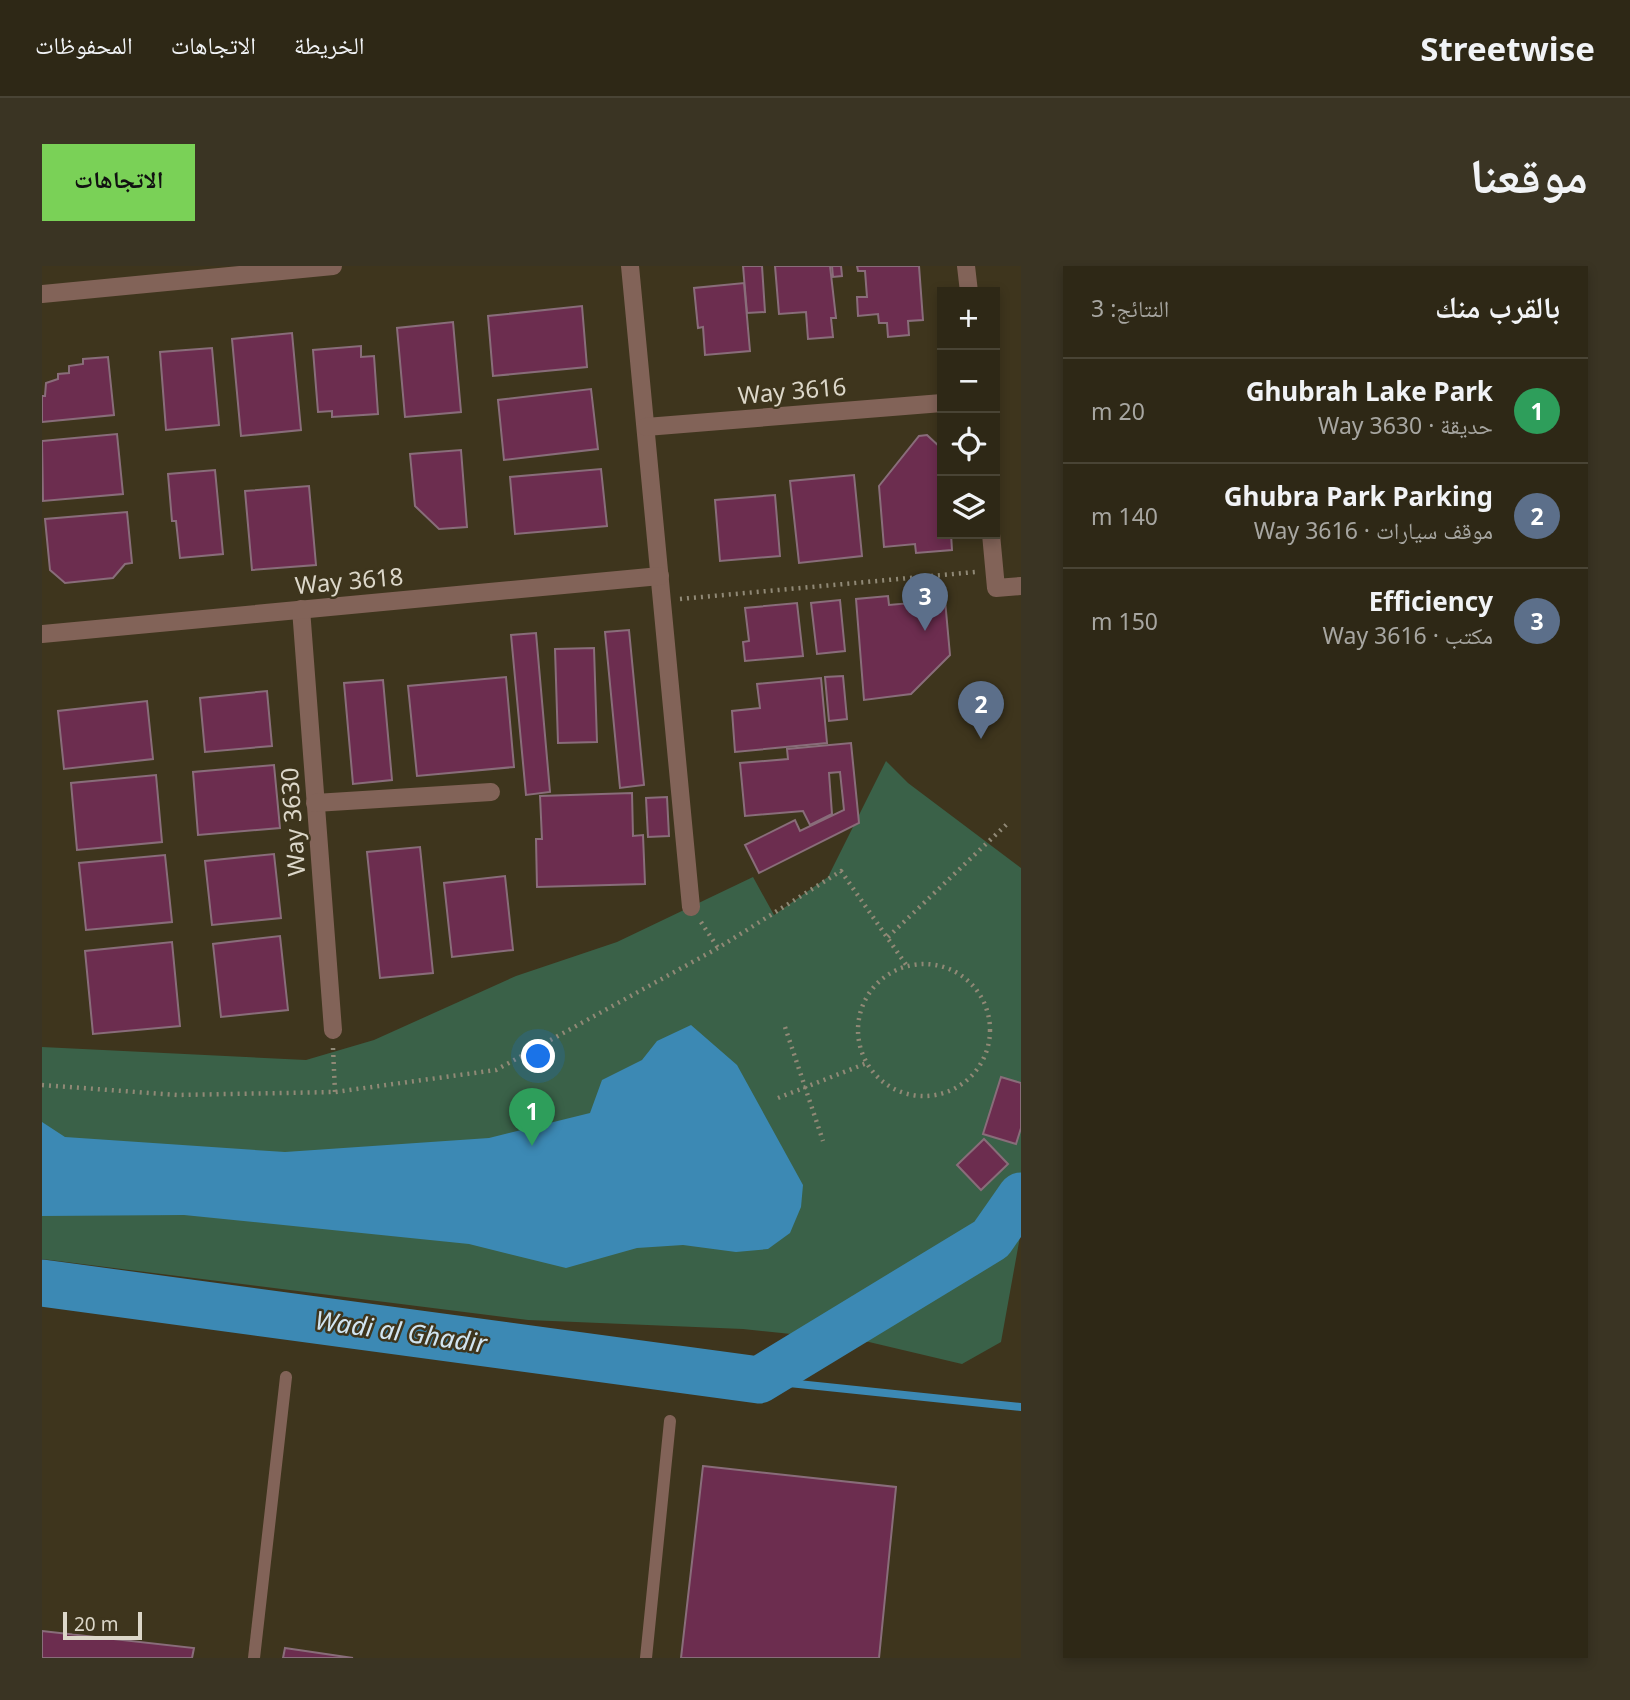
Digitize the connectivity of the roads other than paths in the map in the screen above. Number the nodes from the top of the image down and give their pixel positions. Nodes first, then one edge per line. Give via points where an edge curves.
1 (333, 266) edge
2 (631, 266) edge
3 (966, 266) edge
4 (291, 268) edge
5 (968, 287) edge
6 (42, 294) edge
7 (937, 403) edge
8 (646, 427) junction
9 (991, 539) edge
10 (660, 576) junction
11 (1021, 586) edge
12 (301, 610) junction
13 (42, 634) edge
14 (491, 792) dead end
15 (315, 803) junction
16 (691, 907) road end
17 (333, 1030) road end
18 (286, 1377) dead end
19 (670, 1421) dead end
20 (254, 1658) edge
21 (646, 1658) edge

1 - 4 street
2 - 8 street
3 - 5 street
4 - 6 street
7 - 8 street, Way 3616
8 - 10 street
9 - 11 street via 996,588
10 - 12 street, Way 3618
10 - 16 street
12 - 13 street, Way 3618
12 - 15 street, Way 3630
14 - 15 street
15 - 17 street, Way 3630
18 - 20 lane
19 - 21 lane

